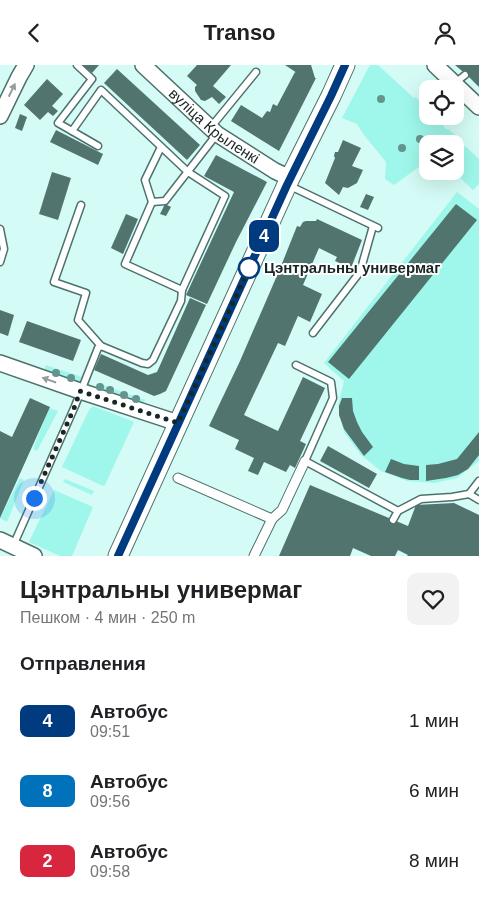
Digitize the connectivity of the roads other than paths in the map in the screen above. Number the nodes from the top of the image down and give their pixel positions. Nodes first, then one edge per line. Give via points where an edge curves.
1 (26, 65) edge
2 (76, 65) edge
3 (143, 65) edge
4 (345, 65) edge
5 (435, 65) edge
6 (256, 72) dead end
7 (479, 107) edge
8 (0, 116) edge
9 (72, 131) junction
10 (214, 131) junction
11 (98, 146) dead end
12 (161, 147) junction
13 (188, 172) junction
14 (289, 181) junction
15 (152, 202) junction
16 (81, 205) dead end
17 (0, 229) edge
18 (0, 262) edge
19 (182, 290) junction
20 (313, 333) dead end
21 (101, 346) junction
22 (0, 363) edge
23 (296, 365) dead end
24 (80, 391) junction
25 (178, 423) junction
26 (305, 461) junction
27 (178, 478) dead end
28 (479, 481) edge
29 (469, 494) junction
30 (479, 500) edge
31 (398, 511) junction
32 (272, 519) junction
33 (393, 520) dead end
34 (6, 543) edge
35 (31, 556) edge
36 (118, 556) edge
37 (254, 556) edge

8 -> 1 street
2 - 9 lane via 92,79 58,123
3 - 10 street, вуліца Крыленкі
4 - 14 main road
5 - 7 street via 460,79
6 - 10 lane
9 - 11 lane
9 - 12 lane via 101,90
10 - 13 lane
10 - 14 street, вуліца Крыленкі
12 - 13 lane
12 - 15 lane via 145,180
13 - 15 lane via 165,201
13 - 19 lane via 225,196
14 - 20 lane, вуліца Крыленкі via 376,227 360,272
14 - 25 main road
15 - 19 lane via 125,264
16 - 21 lane via 54,282 86,293 78,320
17 - 18 lane via 4,249
19 - 21 lane via 181,301 154,360 148,364
21 - 24 lane
24 -> 22 street
23 - 26 lane via 331,382 333,398
24 - 25 street
24 - 34 lane
25 - 36 main road
26 - 31 lane
26 - 32 street via 282,510
27 - 32 street
28 - 29 lane
29 - 30 lane
29 - 31 lane via 421,499
31 - 33 lane
32 - 37 street
34 - 35 street

